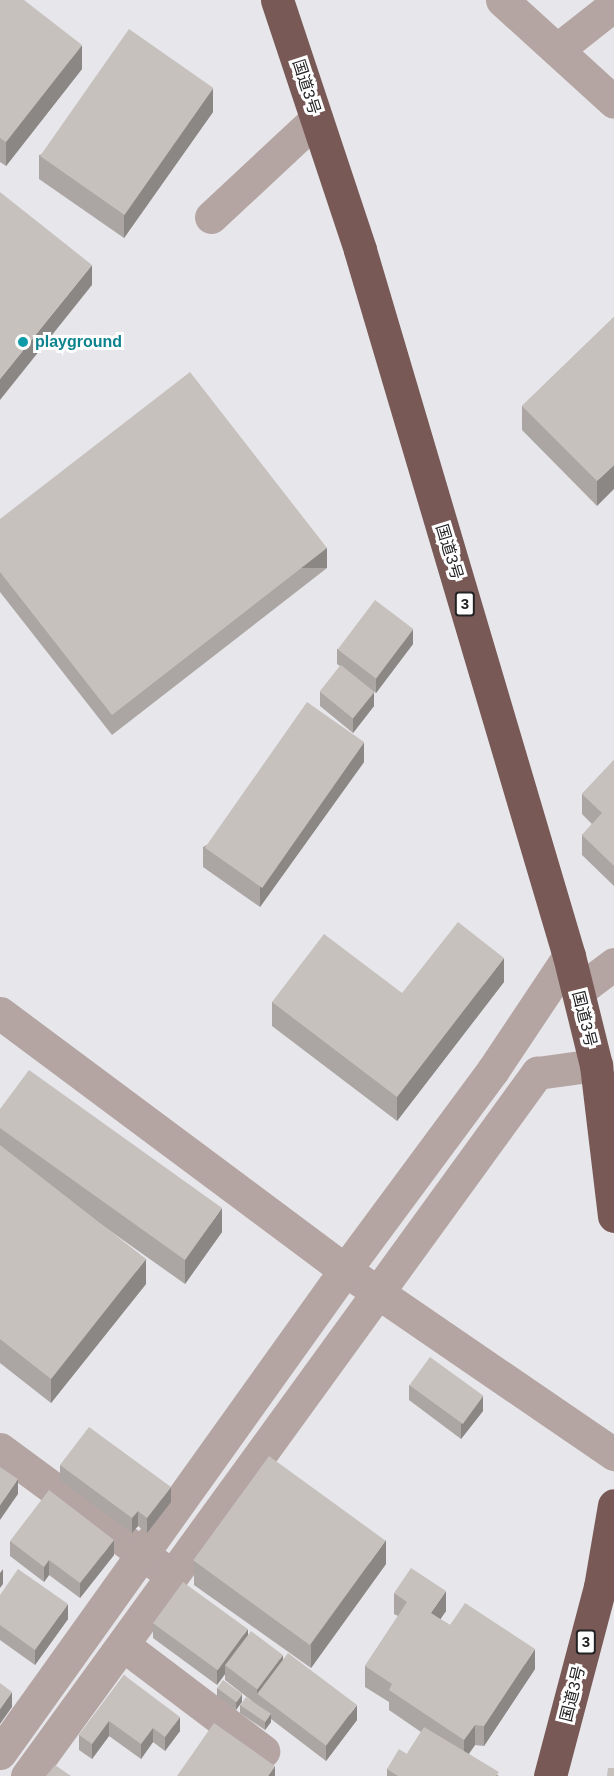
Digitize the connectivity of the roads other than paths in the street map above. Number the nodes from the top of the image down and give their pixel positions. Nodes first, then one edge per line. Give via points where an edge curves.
1 (277, 0) edge
2 (502, 0) edge
3 (614, 5) edge
4 (558, 49) junction
5 (614, 102) edge
6 (316, 118) junction
7 (211, 217) dead end
8 (569, 956) junction
9 (614, 964) edge
10 (578, 991) junction
11 (0, 1012) edge
12 (596, 1065) junction
13 (493, 1070) junction
14 (537, 1073) junction
15 (614, 1216) edge
16 (345, 1270) junction
17 (376, 1291) junction
18 (0, 1449) edge
19 (614, 1454) edge
20 (614, 1506) edge
21 (143, 1552) junction
22 (173, 1577) junction
23 (123, 1645) junction
24 (38, 1700) junction
25 (82, 1700) junction
26 (263, 1751) dead end
27 (0, 1753) edge
28 (27, 1776) edge
29 (550, 1776) edge

1 - 6 highway, 国道3号 / 3
2 - 4 street
3 - 4 street
4 - 5 street
6 - 7 street
6 - 8 highway, 国道3号 / 3 via 360,250
8 - 10 highway, 国道3号 / 3
8 - 13 street
9 - 10 street
10 - 12 highway, 国道3号 / 3
11 - 16 street
12 - 14 street
12 - 15 highway, 国道3号 / 3
13 - 14 street
13 - 16 street
14 - 17 street
16 - 17 street
16 - 21 street
17 - 19 street
17 - 22 street
18 - 21 street
20 - 29 highway, 国道3号 / 3 via 600,1587
21 - 22 street
21 - 24 street
22 - 23 street
23 - 25 street
23 - 26 street
24 - 25 street
24 - 27 street
25 - 28 street

